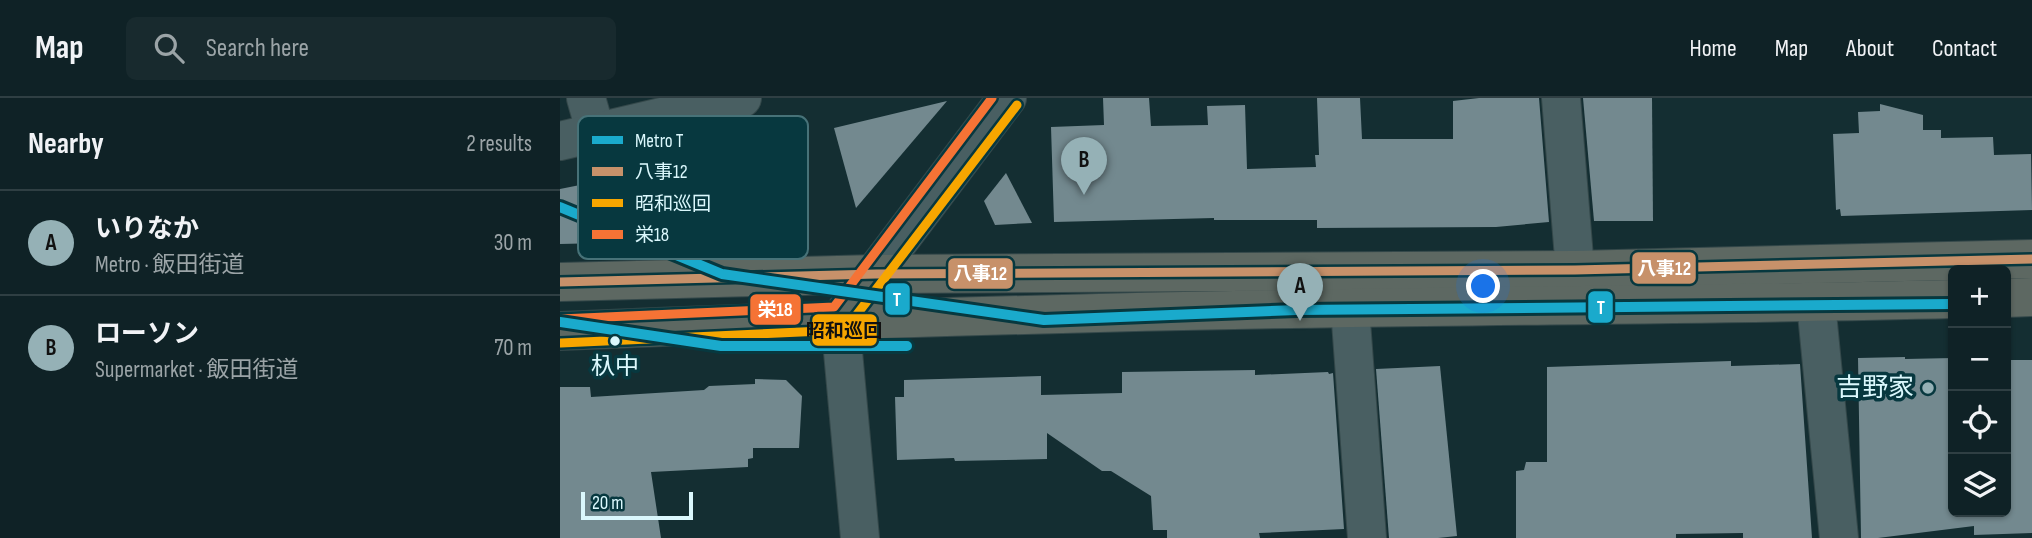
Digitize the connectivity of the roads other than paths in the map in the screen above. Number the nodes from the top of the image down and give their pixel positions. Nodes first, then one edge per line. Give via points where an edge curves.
1 (742, 98) edge
2 (1007, 98) edge
3 (1561, 98) edge
4 (631, 116) edge
5 (2032, 259) edge
6 (1575, 270) junction
7 (876, 274) junction
8 (560, 282) edge
9 (2011, 298) edge
10 (2032, 298) edge
11 (1948, 299) edge
12 (1816, 303) junction
13 (1350, 308) junction
14 (840, 319) junction
15 (560, 331) edge
16 (860, 538) edge
17 (1367, 538) edge
18 (1839, 538) edge

1 - 4 street
2 - 7 street
3 - 6 street
5 - 6 highway
6 - 7 highway
7 - 8 highway
7 - 14 street
9 - 10 highway
11 - 12 highway
12 - 13 highway
12 - 18 street
13 - 14 highway
13 - 17 street
14 - 15 highway
14 - 16 street

